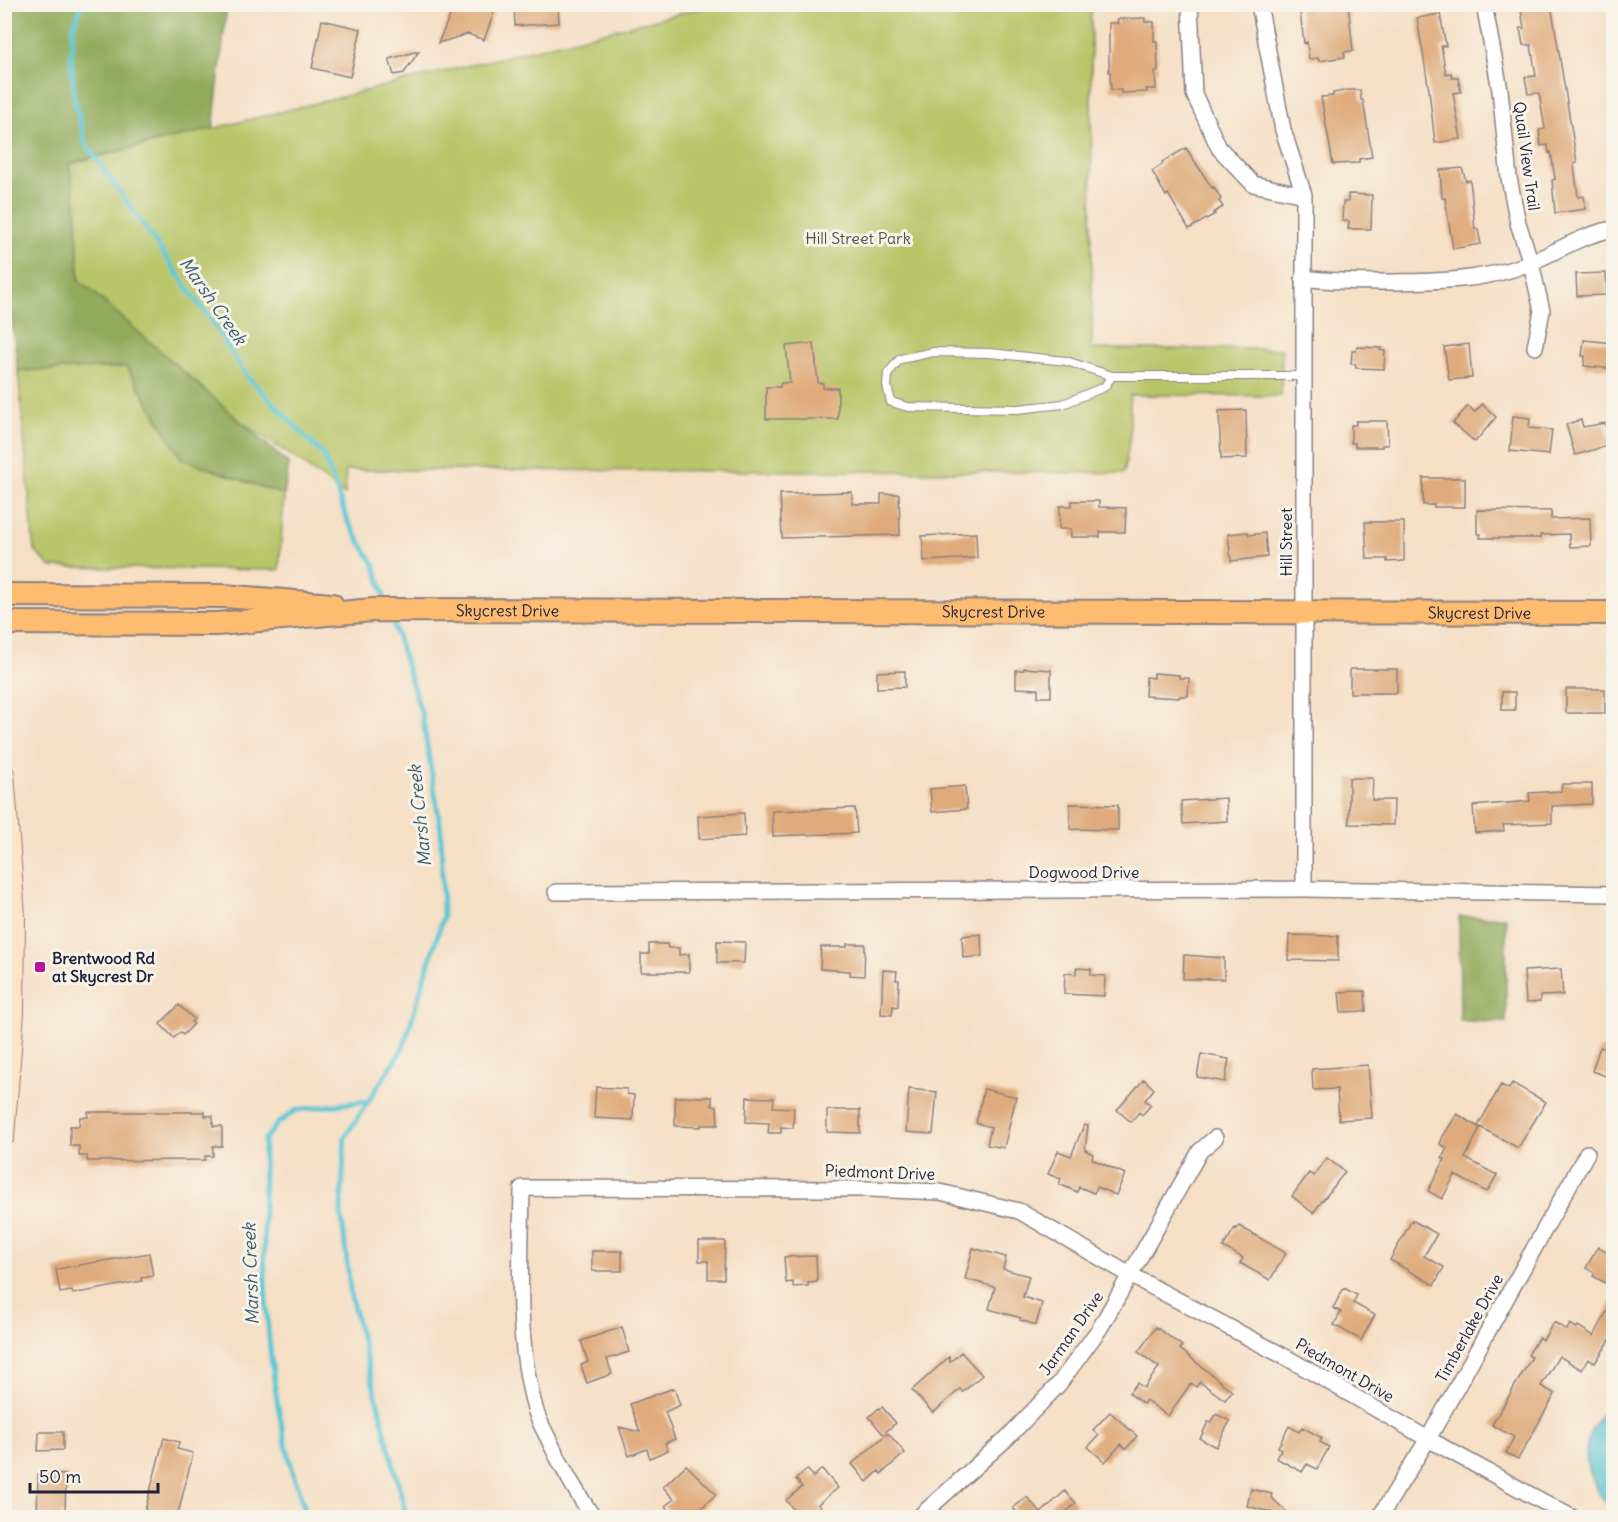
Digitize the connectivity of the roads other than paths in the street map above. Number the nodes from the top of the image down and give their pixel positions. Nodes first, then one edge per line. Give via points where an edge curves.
1 (1190, 4) edge
2 (1259, 4) edge
3 (1484, 4) edge
4 (1304, 195) junction
5 (1614, 230) edge
6 (1531, 263) junction
7 (1304, 278) junction
8 (1535, 347) dead end
9 (1112, 376) junction
10 (1304, 376) junction
11 (4, 596) edge
12 (372, 610) junction
13 (1304, 612) junction
14 (1614, 612) edge
15 (4, 623) edge
16 (4, 774) edge
17 (1304, 889) junction
18 (556, 892) dead end
19 (1614, 894) edge
20 (4, 1136) edge
21 (1215, 1138) dead end
22 (1587, 1153) dead end
23 (1130, 1275) junction
24 (1428, 1439) junction
25 (594, 1518) edge
26 (918, 1518) edge
27 (1379, 1518) edge
28 (1574, 1518) edge

1 - 4 street via 1194,94 1219,148 1253,184
2 - 4 street, Hill Street via 1283,130
3 - 6 street, Quail View Trail via 1500,90 1509,178
4 - 7 street, Hill Street
5 - 6 street via 1573,242
6 - 7 street via 1452,281 1335,282
6 - 8 street, Quail View Trail via 1542,311
7 - 10 street, Hill Street
9 - 9 lane via 1066,361 934,352 900,358 888,373 886,386 891,402 908,407 1018,410 1063,404 1104,387
9 - 10 lane
10 - 13 street, Hill Street
11 - 12 main road, Skycrest Drive via 224,596
12 - 13 main road, Skycrest Drive
12 - 15 main road, Skycrest Drive via 217,624
13 - 14 main road, Skycrest Drive
13 - 17 street, Hill Street
16 - 20 main road via 15,916 15,973
17 - 18 street, Dogwood Drive
17 - 19 street, Dogwood Drive
21 - 23 street, Jarman Drive via 1200,1151
22 - 24 street, Timberlake Drive
23 - 24 street, Piedmont Drive via 1289,1359
23 - 25 street, Piedmont Drive via 1019,1211 940,1192 522,1188 522,1332 535,1411 557,1458
23 - 26 street, Jarman Drive via 1100,1328 1059,1384 1007,1438
24 - 27 street, Timberlake Drive
24 - 28 street, Piedmont Drive

